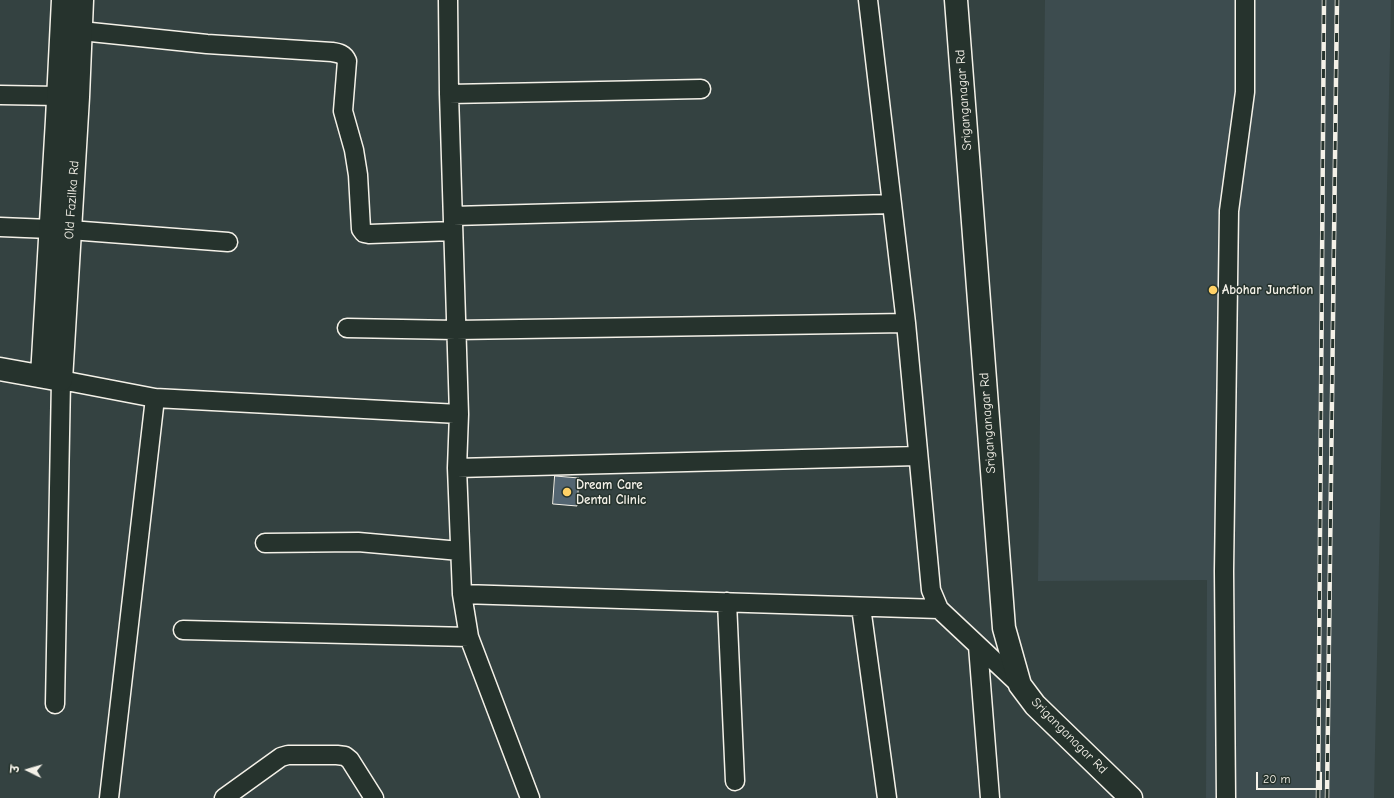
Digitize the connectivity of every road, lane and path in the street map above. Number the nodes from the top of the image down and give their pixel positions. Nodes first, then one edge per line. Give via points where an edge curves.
1 (63, 0) edge
2 (82, 0) edge
3 (448, 0) edge
4 (868, 0) edge
5 (956, 0) edge
6 (1245, 0) edge
7 (81, 31) junction
8 (701, 89) dead end
9 (449, 94) junction
10 (0, 95) edge
11 (59, 96) junction
12 (67, 121) junction
13 (892, 204) junction
14 (453, 224) junction
15 (0, 227) edge
16 (60, 229) junction
17 (228, 242) dead end
18 (906, 323) junction
19 (347, 328) dead end
20 (456, 330) junction
21 (0, 369) edge
22 (51, 378) junction
23 (155, 398) junction
24 (459, 414) junction
25 (917, 456) junction
26 (457, 468) junction
27 (265, 543) dead end
28 (460, 551) junction
29 (462, 594) junction
30 (727, 602) junction
31 (861, 607) junction
32 (939, 609) junction
33 (183, 630) dead end
34 (468, 637) junction
35 (978, 646) junction
36 (1020, 685) junction
37 (55, 704) dead end
38 (735, 781) dead end
39 (109, 798) edge
40 (224, 798) edge
41 (374, 798) edge
42 (530, 798) edge
43 (887, 798) edge
44 (990, 798) edge
45 (1131, 798) edge
46 (1226, 798) edge

1 - 11 main road, Old Fazilka Rd
2 - 7 main road, Old Fazilka Rd
3 - 9 street
4 - 13 street
5 - 36 main road, Sriganganagar Rd via 1004,628
6 - 46 street via 1245,92 1229,211 1224,571
7 - 12 main road, Old Fazilka Rd
7 - 14 street via 207,44 340,53 348,61 343,111 358,175 361,229 369,234
8 - 9 street
9 - 14 street
10 - 11 street
11 - 12 main road, Old Fazilka Rd
12 - 16 main road, Old Fazilka Rd
13 - 14 street
13 - 18 street
14 - 20 street
15 - 16 street
16 - 17 street
16 - 22 main road, Old Fazilka Rd
18 - 20 street
18 - 25 street
19 - 20 street
20 - 24 street
21 - 22 main road
22 - 23 street
22 - 37 street
23 - 24 street
23 - 39 street
24 - 26 street
25 - 26 street
25 - 32 street via 931,590
26 - 28 street
27 - 28 street via 358,542
28 - 29 street
29 - 30 street
29 - 34 street
30 - 31 street
30 - 38 street
31 - 32 street
31 - 43 street
32 - 35 street
33 - 34 street
34 - 42 street
35 - 36 street
35 - 44 street
36 - 45 main road, Sriganganagar Rd via 1035,705
40 - 41 street via 281,758 337,755 350,760

